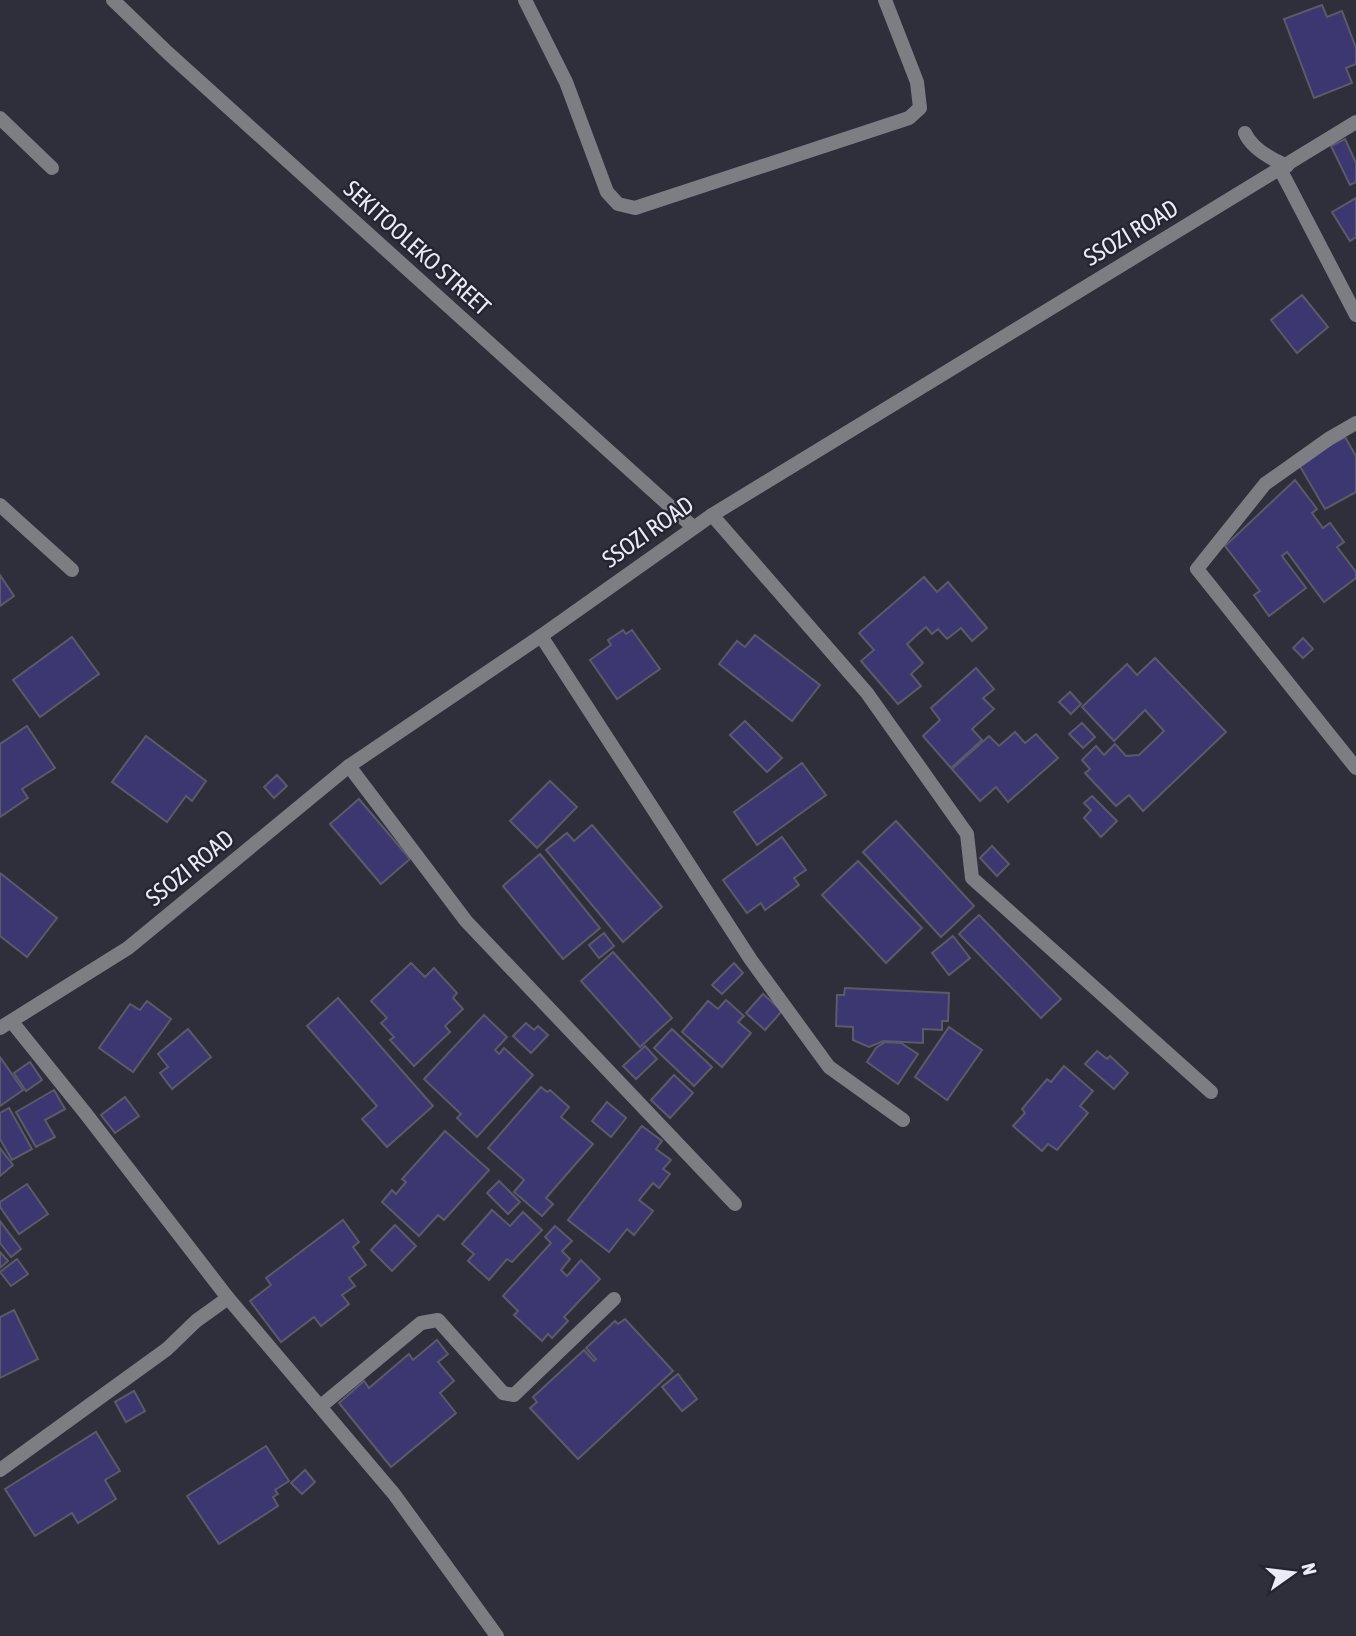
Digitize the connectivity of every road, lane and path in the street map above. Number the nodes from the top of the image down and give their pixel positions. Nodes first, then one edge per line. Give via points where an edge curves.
1 (113, 0) edge
2 (525, 0) edge
3 (885, 0) edge
4 (0, 118) edge
5 (1356, 122) edge
6 (1245, 133) dead end
7 (1284, 167) junction
8 (51, 168) dead end
9 (1356, 315) edge
10 (1356, 423) edge
11 (0, 505) edge
12 (712, 514) junction
13 (693, 527) junction
14 (72, 570) dead end
15 (541, 636) junction
16 (349, 766) junction
17 (1356, 768) edge
18 (6, 1025) edge
19 (1211, 1092) dead end
20 (903, 1120) dead end
21 (735, 1204) dead end
22 (228, 1298) junction
23 (614, 1299) dead end
24 (321, 1406) junction
25 (0, 1470) edge
26 (497, 1636) edge

1 - 13 street, SEKITOOLEKO STREET
2 - 3 street via 566,82 607,192 627,208 909,118 920,108 917,82
4 - 8 street
5 - 7 street, SSOZI ROAD
6 - 7 street via 1249,143
7 - 9 street
7 - 12 street, SSOZI ROAD
10 - 17 street via 1265,484 1197,569
11 - 14 street
12 - 13 street, SSOZI ROAD
12 - 19 street via 867,693 967,834 972,878
13 - 15 street, SSOZI ROAD
15 - 16 street, SSOZI ROAD
15 - 20 street via 751,960 829,1067
16 - 18 street, SSOZI ROAD via 128,948
16 - 21 street via 466,922
18 - 22 street via 86,1114
22 - 24 street
22 - 25 street via 167,1349
23 - 24 street via 514,1395 503,1393 438,1320 421,1323
24 - 26 street via 394,1494

